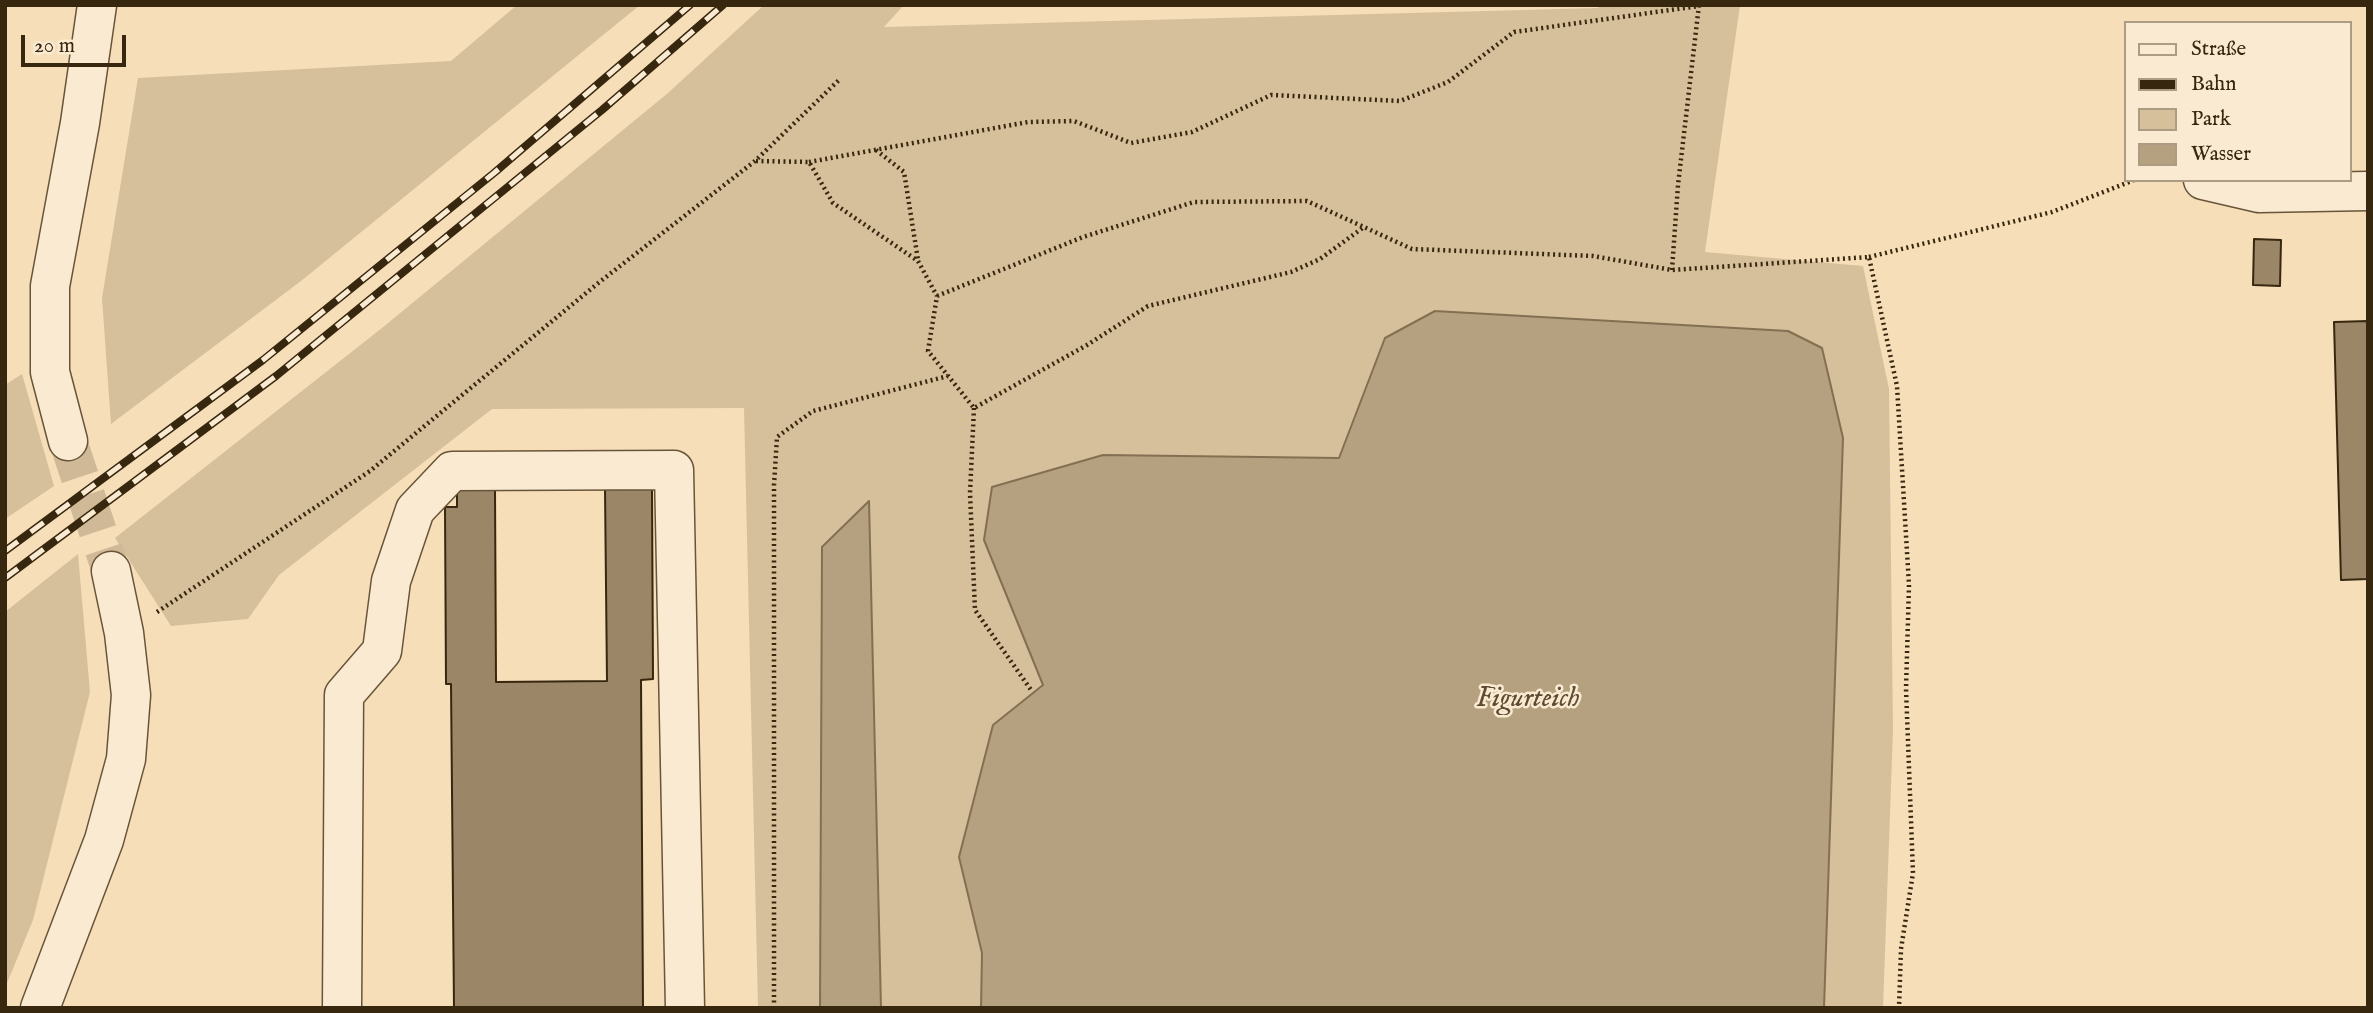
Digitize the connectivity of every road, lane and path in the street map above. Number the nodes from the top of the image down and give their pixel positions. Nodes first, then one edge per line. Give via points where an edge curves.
1 (97, 5) edge
2 (1699, 5) edge
3 (839, 80) dead end
4 (875, 150) junction
5 (755, 161) junction
6 (809, 162) junction
7 (2129, 182) edge
8 (2212, 182) edge
9 (2368, 191) edge
10 (1364, 227) junction
11 (1869, 257) junction
12 (918, 261) junction
13 (1672, 270) junction
14 (937, 296) junction
15 (948, 376) junction
16 (974, 408) junction
17 (68, 441) tunnel mouth
18 (111, 571) tunnel mouth
19 (124, 633) junction
20 (1031, 690) dead end
21 (40, 1008) edge
22 (342, 1008) edge
23 (685, 1008) edge
24 (775, 1008) edge
25 (1899, 1008) edge

1 - 17 street via 50,286 50,372
2 - 4 path via 1514,32 1448,82 1400,101 1271,95 1192,132 1131,143 1074,121 1028,122
2 - 13 path
3 - 5 path
4 - 6 path
4 - 12 path via 904,172
5 - 6 path
5 - 19 path via 370,471
6 - 12 path via 833,203
7 - 11 path via 2052,212
8 - 9 street via 2259,193
10 - 13 path via 1412,249 1593,257
10 - 14 path via 1307,201 1194,202 1083,237
10 - 16 path via 1320,260 1291,272 1148,306
11 - 13 path
11 - 25 path via 1897,386 1909,585 1906,689 1913,873 1901,949
12 - 14 path
14 - 15 path via 928,351
15 - 16 path
15 - 24 path via 814,411 777,438
16 - 20 path via 975,610
18 - 19 street
19 - 21 street via 131,695 126,759 104,840
22 - 23 street via 344,695 382,651 391,581 415,510 452,471 674,470

